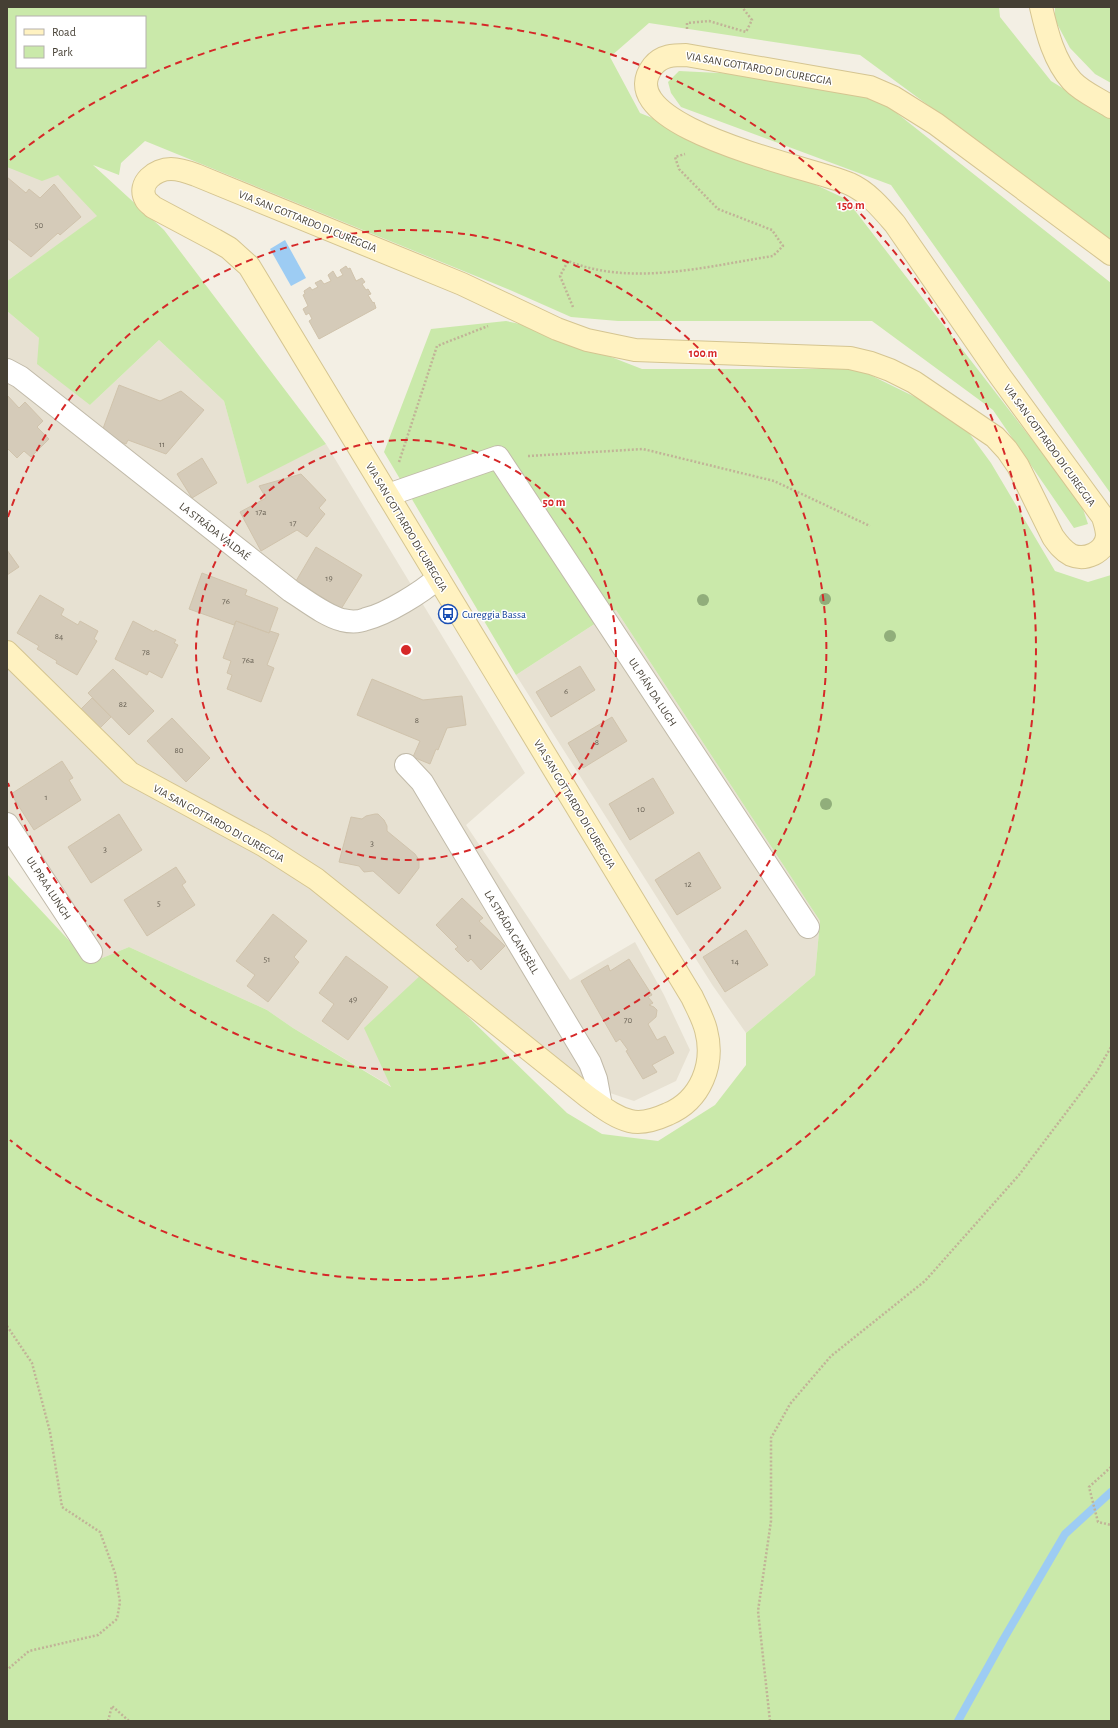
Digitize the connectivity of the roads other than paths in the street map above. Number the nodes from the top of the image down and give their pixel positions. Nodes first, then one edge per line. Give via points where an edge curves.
1 (1041, 7) edge
2 (1111, 107) edge
3 (1111, 254) edge
4 (7, 370) edge
5 (388, 495) junction
6 (438, 578) junction
7 (7, 652) edge
8 (406, 766) dead end
9 (7, 824) edge
10 (808, 927) dead end
11 (91, 952) dead end
12 (601, 1106) junction

1 - 2 street via 1048,36 1058,60 1072,81
3 - 5 street, VIA SAN GOTTARDO DI CUREGGIA via 936,124 893,97 870,87 686,54 670,55 660,60 648,76 648,96 665,115 730,146 850,184 882,209 1103,517 1107,537 1104,546 1088,557 1078,557 1069,554 1053,537 1018,466 1008,450 995,437 914,382 890,370 850,358 635,350 587,340 462,284 196,174 170,169 160,171 148,179 144,193 152,207 229,248 249,266
4 - 6 street, LA STRÁDA VALDAÉ via 26,382 291,591 330,615 341,620 366,620 384,612
5 - 6 street, VIA SAN GOTTARDO DI CUREGGIA
5 - 10 street, UL PIÁN DA LUGH via 498,457
6 - 12 street, VIA SAN GOTTARDO DI CUREGGIA via 692,997 706,1031 709,1048 705,1076 699,1089 676,1111 646,1121 631,1122 619,1118
7 - 12 street, VIA SAN GOTTARDO DI CUREGGIA via 130,774 263,844 316,879
8 - 12 street, LA STRÁDA CANESÈLL via 422,782 590,1063
9 - 11 street, UL PRAA LUNGH

